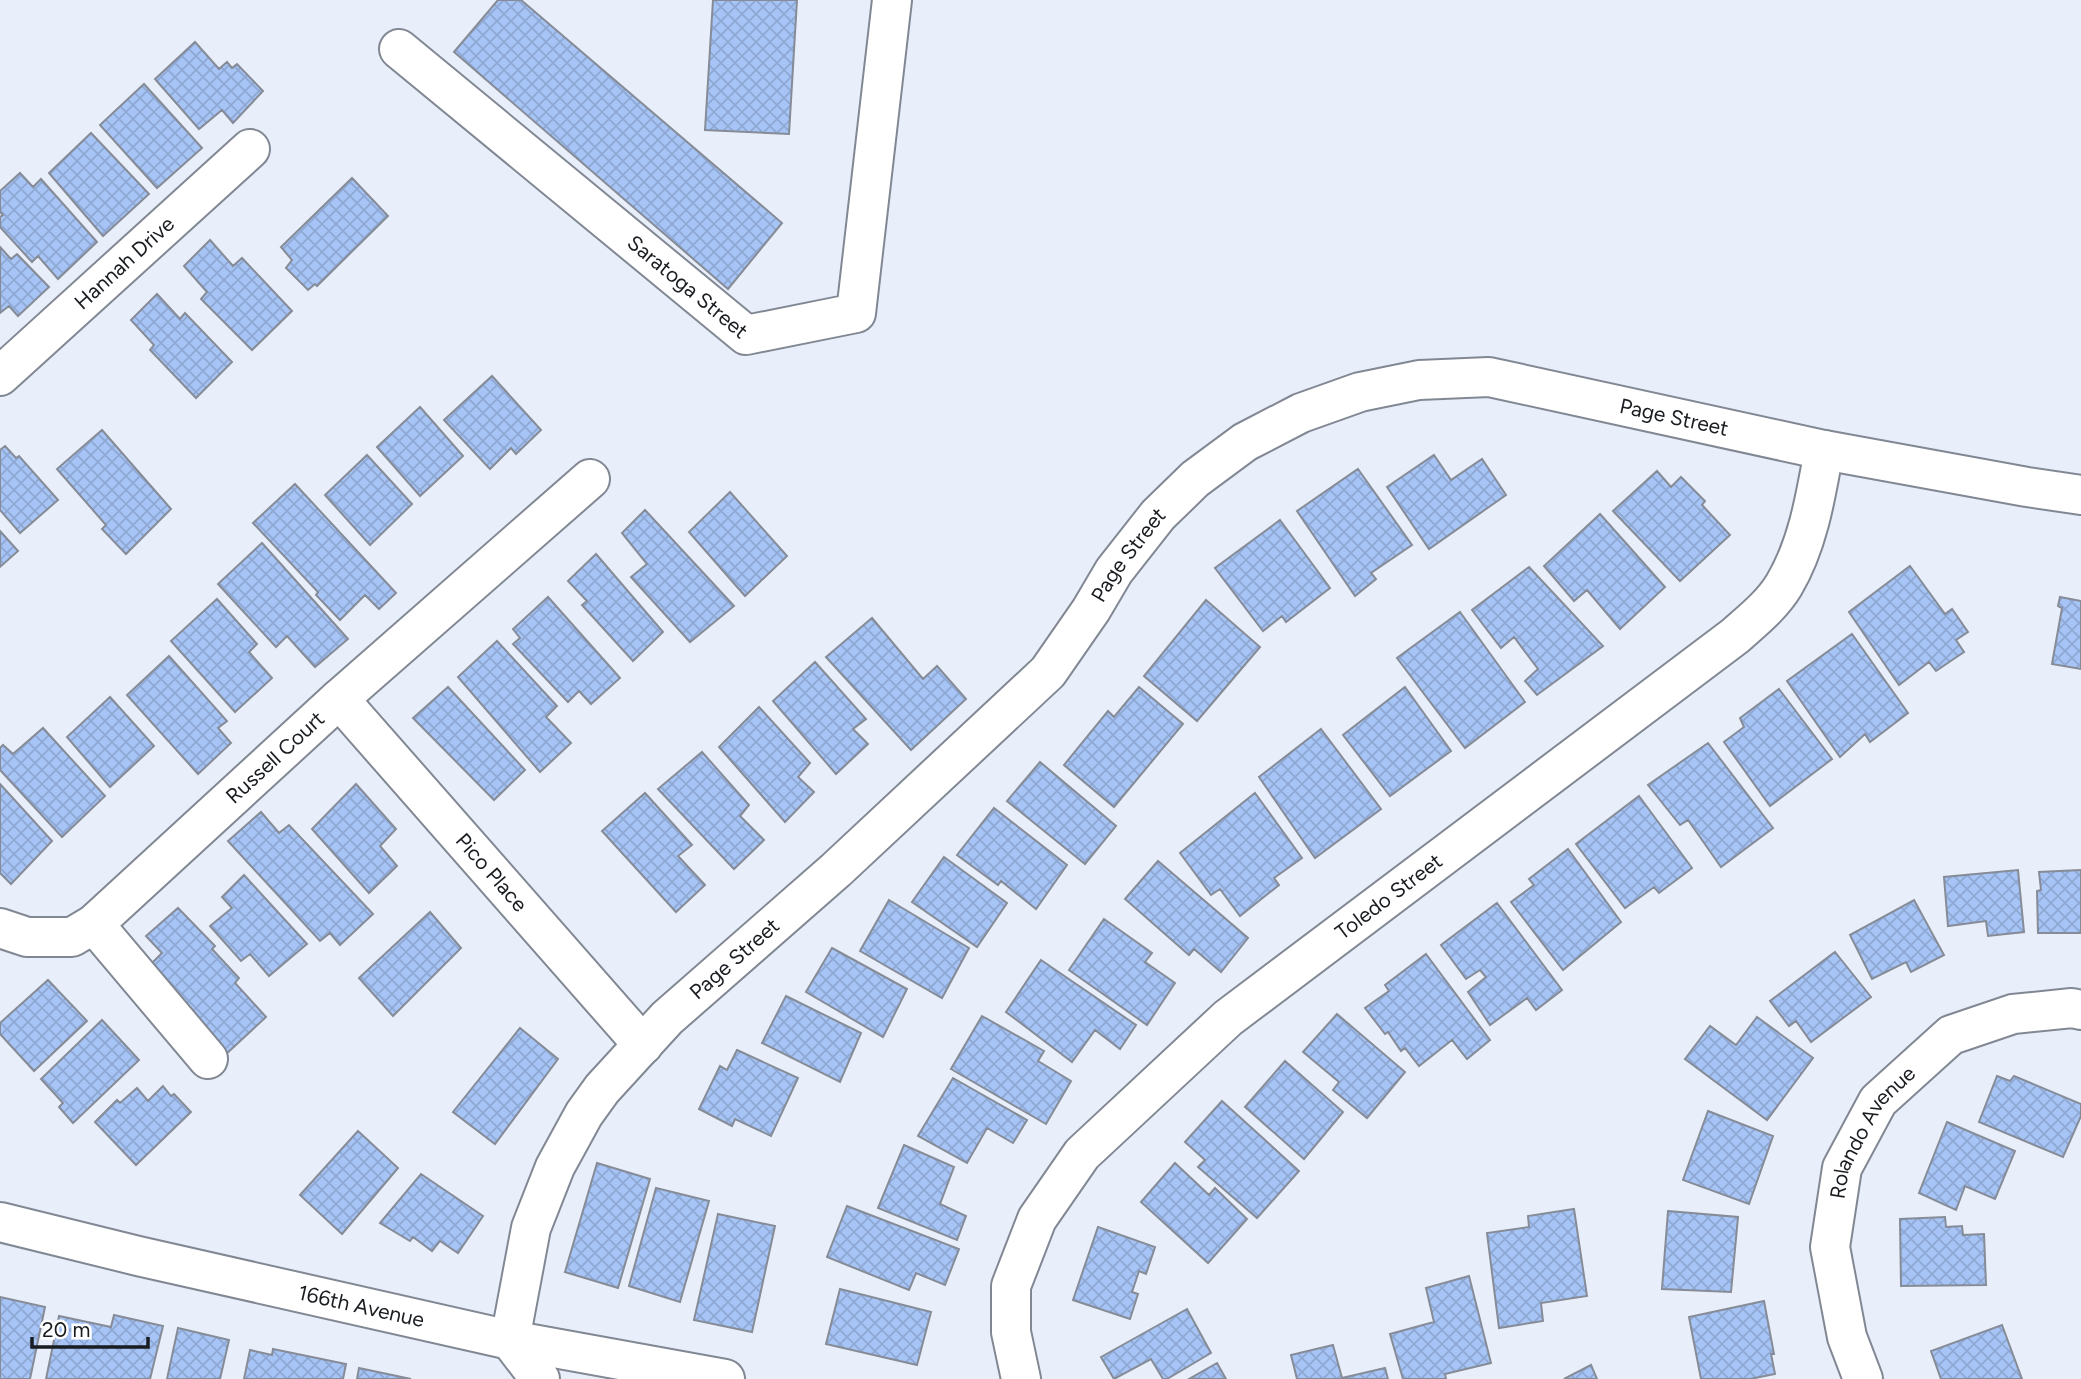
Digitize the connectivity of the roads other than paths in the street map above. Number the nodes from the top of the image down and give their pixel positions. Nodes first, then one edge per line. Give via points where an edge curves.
1 (892, 0) edge
2 (398, 49) dead end
3 (250, 149) dead end
4 (0, 376) edge
5 (1824, 450) junction
6 (590, 479) dead end
7 (2081, 495) edge
8 (339, 699) junction
9 (94, 925) junction
10 (0, 928) edge
11 (2081, 1010) edge
12 (643, 1045) junction
13 (208, 1059) dead end
14 (0, 1222) edge
15 (510, 1340) junction
16 (540, 1379) edge
17 (725, 1379) edge
18 (1021, 1379) edge
19 (1863, 1379) edge

1 - 2 street, Saratoga Street via 856,313 746,335
3 - 4 street, Hannah Drive
5 - 7 street, Page Street
5 - 12 street, Page Street via 1489,377 1408,382 1360,392 1301,413 1245,442 1195,479 1114,571 1048,672 836,870 667,1018
5 - 18 street, Toledo Street via 1798,556 1784,587 1765,610 1228,1018 1082,1154 1037,1219 1011,1286 1011,1332
6 - 8 street, Russell Court
8 - 9 street, Russell Court
8 - 12 street, Pico Place
9 - 10 street via 72,937 27,937
9 - 13 street
11 - 19 street, Rolando Avenue via 2013,1014 1951,1035 1878,1101 1842,1168 1830,1247 1847,1337
12 - 15 street, Page Street via 602,1088 555,1167 531,1228
14 - 15 street, 166th Avenue
15 - 16 street
15 - 17 street, 166th Avenue

